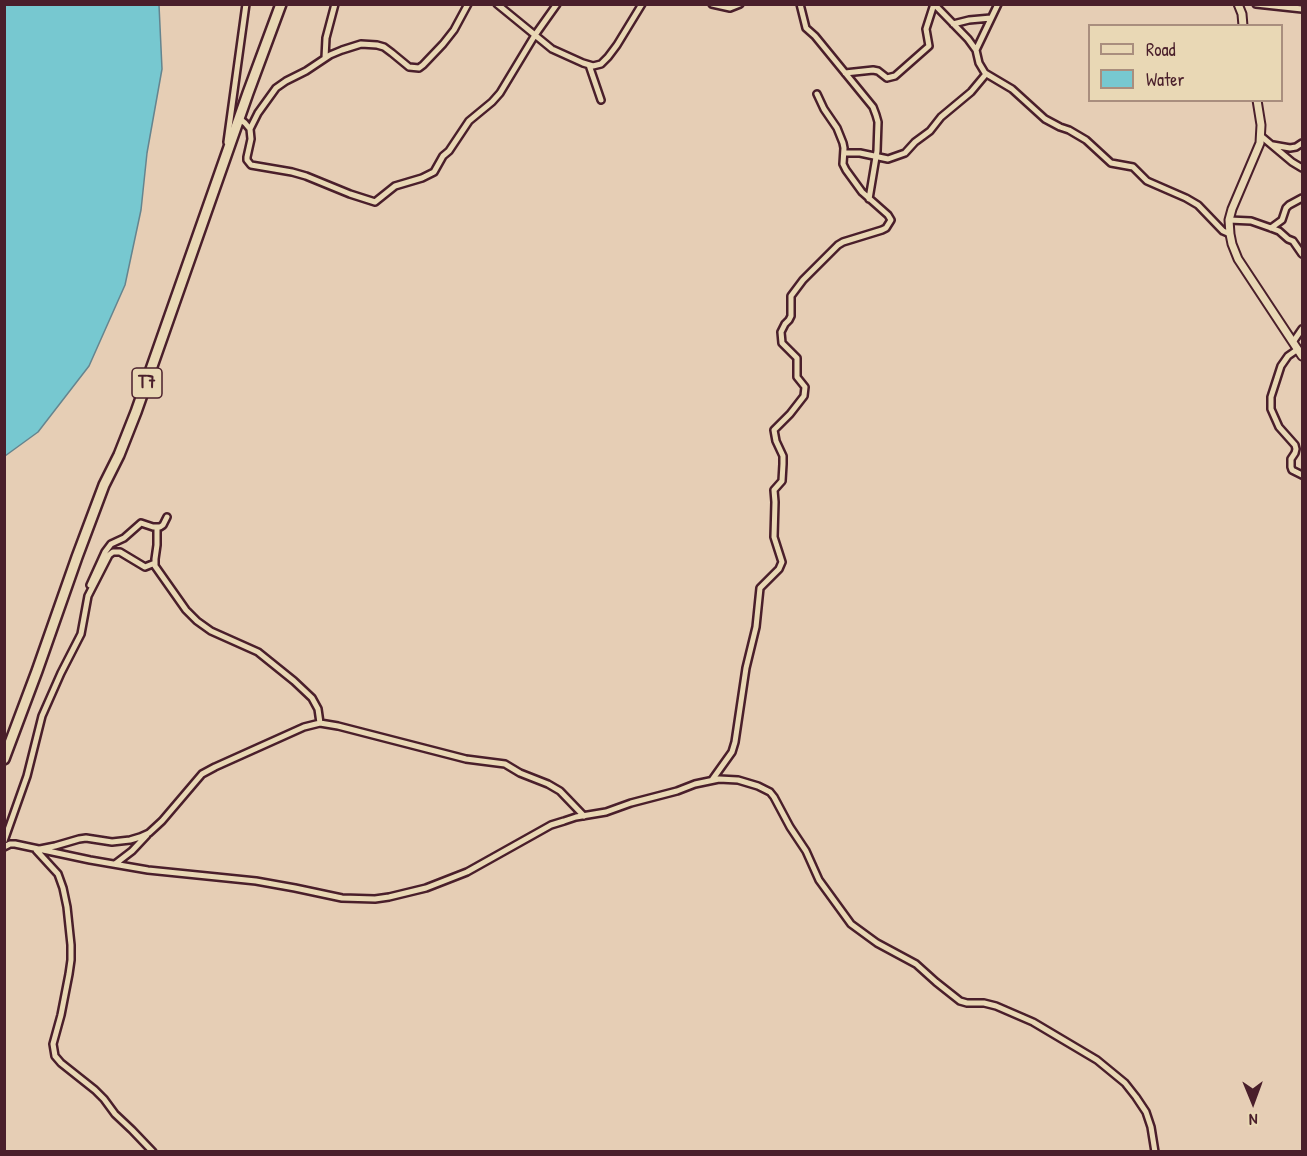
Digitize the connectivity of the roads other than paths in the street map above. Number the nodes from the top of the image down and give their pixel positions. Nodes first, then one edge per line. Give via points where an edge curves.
1 (246, 4) edge
2 (281, 4) edge
3 (335, 4) edge
4 (468, 4) edge
5 (496, 4) edge
6 (557, 4) edge
7 (642, 4) edge
8 (712, 4) edge
9 (740, 4) edge
10 (800, 4) edge
11 (934, 4) edge
12 (998, 4) edge
13 (1238, 4) edge
14 (1256, 4) edge
15 (1274, 5) edge
16 (1302, 9) edge
17 (991, 18) junction
18 (953, 24) junction
19 (1244, 24) edge
20 (535, 35) junction
21 (976, 50) junction
22 (325, 58) junction
23 (589, 65) junction
24 (845, 73) junction
25 (986, 74) junction
26 (817, 94) dead end
27 (601, 100) dead end
28 (1257, 102) edge
29 (240, 119) junction
30 (250, 129) junction
31 (1261, 136) junction
32 (1302, 143) edge
33 (1271, 145) junction
34 (844, 153) junction
35 (876, 157) junction
36 (225, 159) junction
37 (1302, 168) edge
38 (1302, 198) edge
39 (869, 199) junction
40 (1229, 220) junction
41 (1271, 228) junction
42 (1230, 234) junction
43 (1302, 254) edge
44 (1302, 329) edge
45 (1293, 342) junction
46 (1298, 349) junction
47 (1302, 356) edge
48 (1302, 474) edge
49 (167, 517) dead end
50 (157, 528) junction
51 (154, 563) junction
52 (88, 596) junction
53 (320, 723) junction
54 (4, 759) edge
55 (712, 780) junction
56 (584, 816) junction
57 (149, 833) junction
58 (4, 841) edge
59 (4, 847) edge
60 (35, 849) junction
61 (115, 864) junction
62 (153, 1152) edge
63 (1155, 1152) edge

1 - 36 street
2 - 29 highway, T7
3 - 22 street
4 - 22 street via 454,30 419,68 409,67 384,47 368,43
5 - 20 street
6 - 20 street
7 - 23 street via 604,61
8 - 9 street via 730,8
10 - 24 street via 806,28
11 - 18 street
11 - 24 street via 926,29 929,46 895,76 886,78 876,70
12 - 17 street
13 - 19 street
14 - 15 street
15 - 16 street
17 - 18 street
17 - 21 street
18 - 21 street
20 - 23 street via 552,49
20 - 30 street via 500,93 468,121 434,172 391,188 375,202 306,176 251,165 247,157
21 - 25 street
22 - 30 street via 276,88
23 - 27 street
24 - 35 street via 876,115
25 - 35 street via 904,153 888,159
25 - 42 street via 1012,89 1045,119 1086,140 1111,163 1133,167 1147,181 1198,205
26 - 34 street via 837,128
28 - 31 street
29 - 30 street
29 - 36 highway, T7
31 - 33 street
31 - 40 street
32 - 33 street via 1290,148
33 - 37 street
34 - 35 street
34 - 39 street via 846,170
35 - 39 street
36 - 54 highway, T7 via 136,412 76,557
38 - 41 street via 1289,205 1282,220
39 - 55 street via 891,221 882,230 838,245 791,296 782,343 797,358 797,377 805,387 804,396 774,430 783,456 782,481 774,490 775,539 782,562 760,588 735,742
40 - 41 street via 1251,221
40 - 42 street
41 - 43 street via 1293,241
42 - 45 street via 1238,259
44 - 45 street
45 - 46 street
46 - 47 street
46 - 48 street via 1281,366 1271,409 1279,427 1295,444 1292,470
49 - 50 street
50 - 51 street
50 - 52 street via 141,523 108,546
51 - 52 street via 142,566 123,553 111,553
51 - 53 street via 196,621 258,652 304,689 318,709
52 - 58 street via 81,634 42,716 27,776
53 - 56 street via 466,759 505,764 560,791
53 - 57 street via 202,774
55 - 56 street
55 - 63 street via 738,780 770,792 819,880 858,930 916,964 960,1001 996,1006 1033,1022 1077,1047 1125,1083 1146,1112
56 - 61 street via 551,825 438,884 375,899 342,898 256,881
57 - 60 street via 120,842 86,838
57 - 61 street
59 - 60 street via 15,844
60 - 61 street
60 - 62 street via 58,874 71,945 69,974 53,1044 55,1056 100,1095

